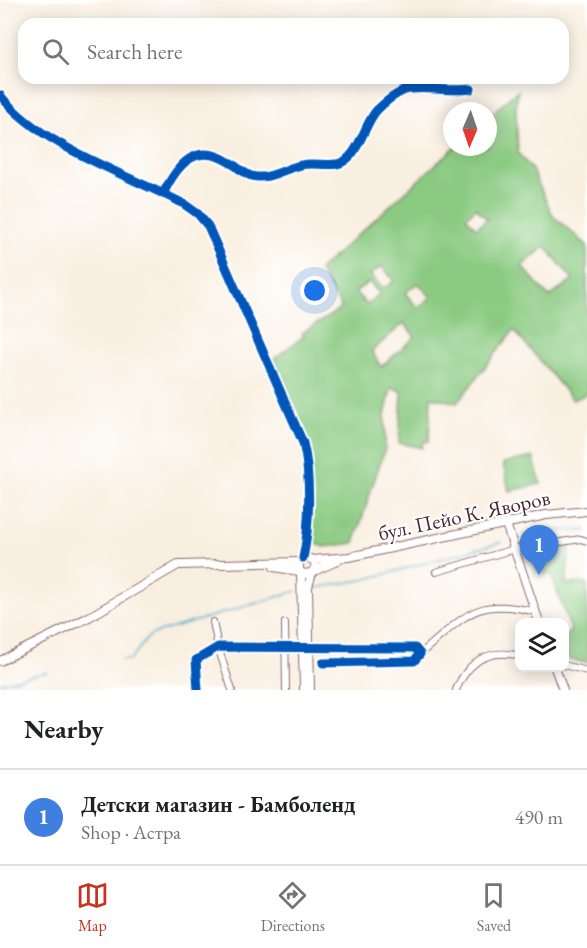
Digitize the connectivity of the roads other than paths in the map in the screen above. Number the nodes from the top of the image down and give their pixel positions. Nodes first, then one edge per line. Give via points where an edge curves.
1 (471, 89) dead end
2 (0, 95) edge
3 (163, 194) junction
4 (587, 511) edge
5 (506, 524) junction
6 (587, 541) edge
7 (514, 549) junction
8 (349, 557) junction
9 (304, 564) junction
10 (313, 572) junction
11 (436, 572) dead end
12 (536, 612) junction
13 (538, 618) edge
14 (213, 622) dead end
15 (285, 623) dead end
16 (218, 647) junction
17 (306, 647) junction
18 (285, 648) junction
19 (420, 654) junction
20 (515, 655) edge
21 (0, 661) edge
22 (323, 663) dead end
23 (569, 666) edge
24 (587, 671) edge
25 (556, 672) edge
26 (198, 690) edge
27 (232, 690) edge
28 (286, 690) edge
29 (304, 690) edge
30 (310, 690) edge
31 (456, 690) edge
32 (562, 690) edge

1 - 3 street via 404,90 376,111 341,164 303,164 264,177 252,176 213,154 198,154 179,167
2 - 3 street via 16,115 41,133
3 - 9 street via 198,214 208,226 285,399 305,454
4 - 5 street, бул. Пейо К. Яворов
5 - 7 street
5 - 8 street, бул. Пейо К. Яворов
6 - 7 street
7 - 11 street
7 - 12 street
8 - 9 street, бул. Пейо К. Яворов
8 - 10 street, бул. Пейо К. Яворов
9 - 10 street
9 - 10 street
9 - 17 street
9 - 21 street, бул. Пейо К. Яворов via 178,565
10 - 17 street via 308,587
12 - 13 street
12 - 19 street via 500,605 471,611
14 - 16 street
15 - 18 street
16 - 18 street
16 - 26 street via 196,660
16 - 27 street
17 - 18 street
17 - 19 street via 415,648
17 - 29 street
17 - 30 street
18 - 28 street
19 - 22 street via 414,661
20 - 31 street via 500,652 486,655 470,667
23 - 24 street
25 - 32 street

